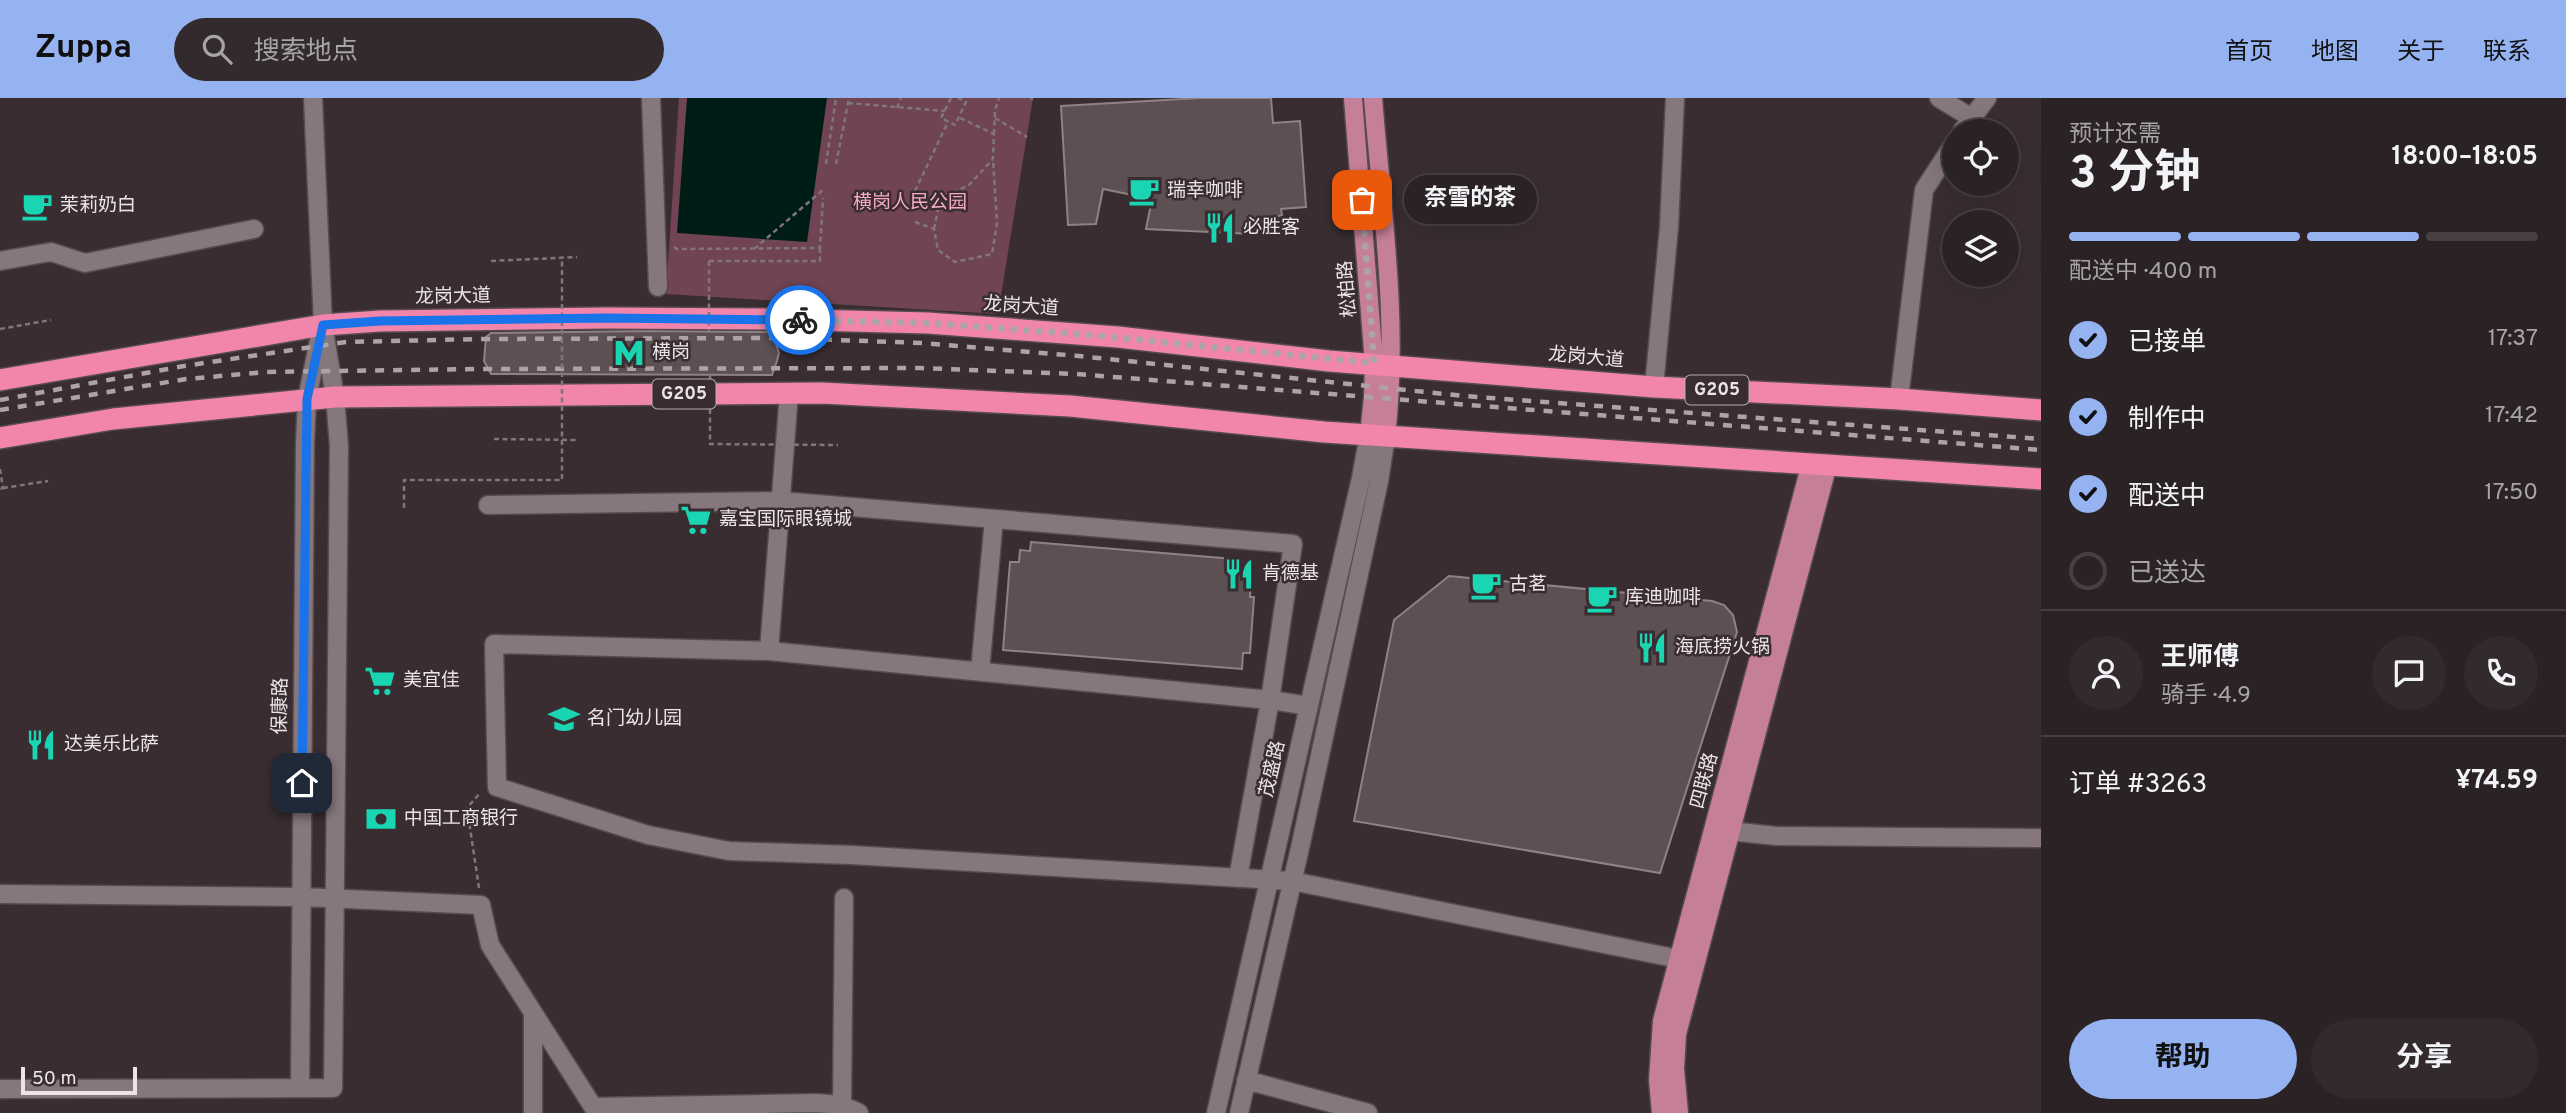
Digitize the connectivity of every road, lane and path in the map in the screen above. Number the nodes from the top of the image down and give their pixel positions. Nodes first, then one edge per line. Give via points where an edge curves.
1 (313, 98) edge
2 (651, 98) edge
3 (836, 98) edge
4 (849, 98) edge
5 (901, 98) edge
6 (951, 98) edge
7 (960, 98) edge
8 (999, 98) edge
9 (1353, 98) edge
10 (1373, 98) edge
11 (1675, 98) edge
12 (1939, 98) edge
13 (1987, 98) edge
14 (848, 103) junction
15 (897, 108) junction
16 (944, 111) junction
17 (958, 117) junction
18 (995, 118) junction
19 (1961, 119) edge
20 (1970, 119) edge
21 (948, 122) junction
22 (994, 134) junction
23 (1027, 137) dead end
24 (993, 159) junction
25 (1942, 162) edge
26 (826, 164) dead end
27 (836, 164) dead end
28 (824, 189) dead end
29 (915, 191) dead end
30 (823, 198) dead end
31 (915, 222) dead end
32 (254, 229) dead end
33 (934, 229) junction
34 (671, 244) dead end
35 (820, 248) junction
36 (754, 249) junction
37 (562, 257) junction
38 (577, 257) dead end
39 (0, 261) edge
40 (491, 261) dead end
41 (657, 288) dead end
42 (51, 320) dead end
43 (323, 325) junction
44 (0, 329) edge
45 (709, 331) dead end
46 (1383, 364) junction
47 (710, 375) dead end
48 (0, 380) edge
49 (1654, 387) junction
50 (789, 393) junction
51 (335, 397) junction
52 (307, 399) junction
53 (1899, 399) junction
54 (2041, 410) edge
55 (1377, 436) junction
56 (0, 438) edge
57 (494, 439) dead end
58 (562, 440) junction
59 (576, 440) dead end
60 (838, 445) dead end
61 (1820, 464) junction
62 (0, 469) edge
63 (2041, 479) edge
64 (48, 481) dead end
65 (2, 489) edge
66 (781, 501) junction
67 (488, 505) dead end
68 (404, 508) dead end
69 (994, 519) junction
70 (769, 651) junction
71 (980, 671) junction
72 (1270, 700) junction
73 (1309, 706) junction
74 (497, 787) junction
75 (1730, 831) junction
76 (2041, 838) edge
77 (1238, 878) junction
78 (1269, 880) junction
79 (1293, 881) junction
80 (0, 894) edge
81 (301, 897) junction
82 (844, 898) dead end
83 (335, 899) junction
84 (481, 905) junction
85 (1679, 960) junction
86 (533, 1013) junction
87 (1246, 1080) junction
88 (300, 1088) junction
89 (0, 1089) edge
90 (595, 1110) edge
91 (847, 1110) edge
92 (533, 1113) edge
93 (1216, 1113) edge
94 (1238, 1113) edge
95 (1368, 1113) edge
96 (1661, 1113) edge
97 (1679, 1113) edge

1 - 43 street, 保康路
2 - 41 street
3 - 26 path
4 - 14 path
5 - 15 path
6 - 16 path
7 - 17 path via 966,102
8 - 18 path
9 - 46 main road, 松柏路
10 - 46 main road, 松柏路
11 - 49 street
12 - 19 street
13 - 20 street
14 - 15 path
14 - 27 path
15 - 16 path
16 - 21 path via 942,118
17 - 21 path via 955,125
17 - 22 path
18 - 22 path
18 - 23 path
21 - 29 path
22 - 24 path
24 - 33 path via 969,185 951,194 938,210
24 - 33 path via 997,223 992,254 955,262 938,250
25 - 53 street via 1924,190
28 - 36 path
30 - 35 path
31 - 33 path
32 - 39 street via 85,263 51,252
34 - 36 path via 677,249
35 - 36 path
35 - 45 path, bridge via 820,261 709,261
37 - 38 path
37 - 40 path
37 - 58 path, bridge
42 - 44 path
43 - 46 highway, 龙岗大道 / G205 via 607,318 928,323
43 - 48 highway, 龙岗大道 / G205
43 - 51 street, 保康路
43 - 52 street, 保康路
46 - 49 highway, 龙岗大道 / G205
46 - 55 main road, 松柏路 via 1373,397
47 - 60 path, bridge via 710,444
49 - 53 highway, 龙岗大道 / G205
50 - 51 highway, G205
50 - 55 highway, G205 via 1070,406
50 - 66 street
51 - 52 highway, G205
51 - 83 street, 保康路 via 339,446
52 - 56 highway, G205 via 113,419
52 - 81 street, 保康路
53 - 54 highway, 龙岗大道 / G205
55 - 61 highway, G205
55 - 73 street, 茂盛路
55 - 79 street via 1376,495
57 - 58 path
58 - 59 path
58 - 68 path, bridge via 562,480 404,480
61 - 63 highway, G205
61 - 75 main road, 四联路
61 - 85 main road, 四联路
62 - 65 path
64 - 65 path
66 - 67 street
66 - 69 street
66 - 70 street
69 - 71 street
69 - 72 street via 1293,544
70 - 71 street
70 - 74 street via 494,644
71 - 72 street
72 - 73 street
72 - 77 street
73 - 78 street, 茂盛路
74 - 77 street via 648,835 729,851
74 - 84 path via 481,792 467,808
75 - 76 street via 1776,836
75 - 97 main road, 四联路 via 1677,1034
77 - 78 street
78 - 79 street
78 - 93 street, 茂盛路
79 - 85 street
79 - 87 street
80 - 81 street
81 - 83 street
81 - 88 street, 保康路
82 - 91 street
83 - 84 street
83 - 88 street, 保康路 via 333,1088
84 - 86 street via 490,944
85 - 96 main road, 四联路 via 1662,1021
86 - 90 street
86 - 92 street
87 - 94 street
87 - 95 street
88 - 89 street
90 - 91 street via 816,1103

